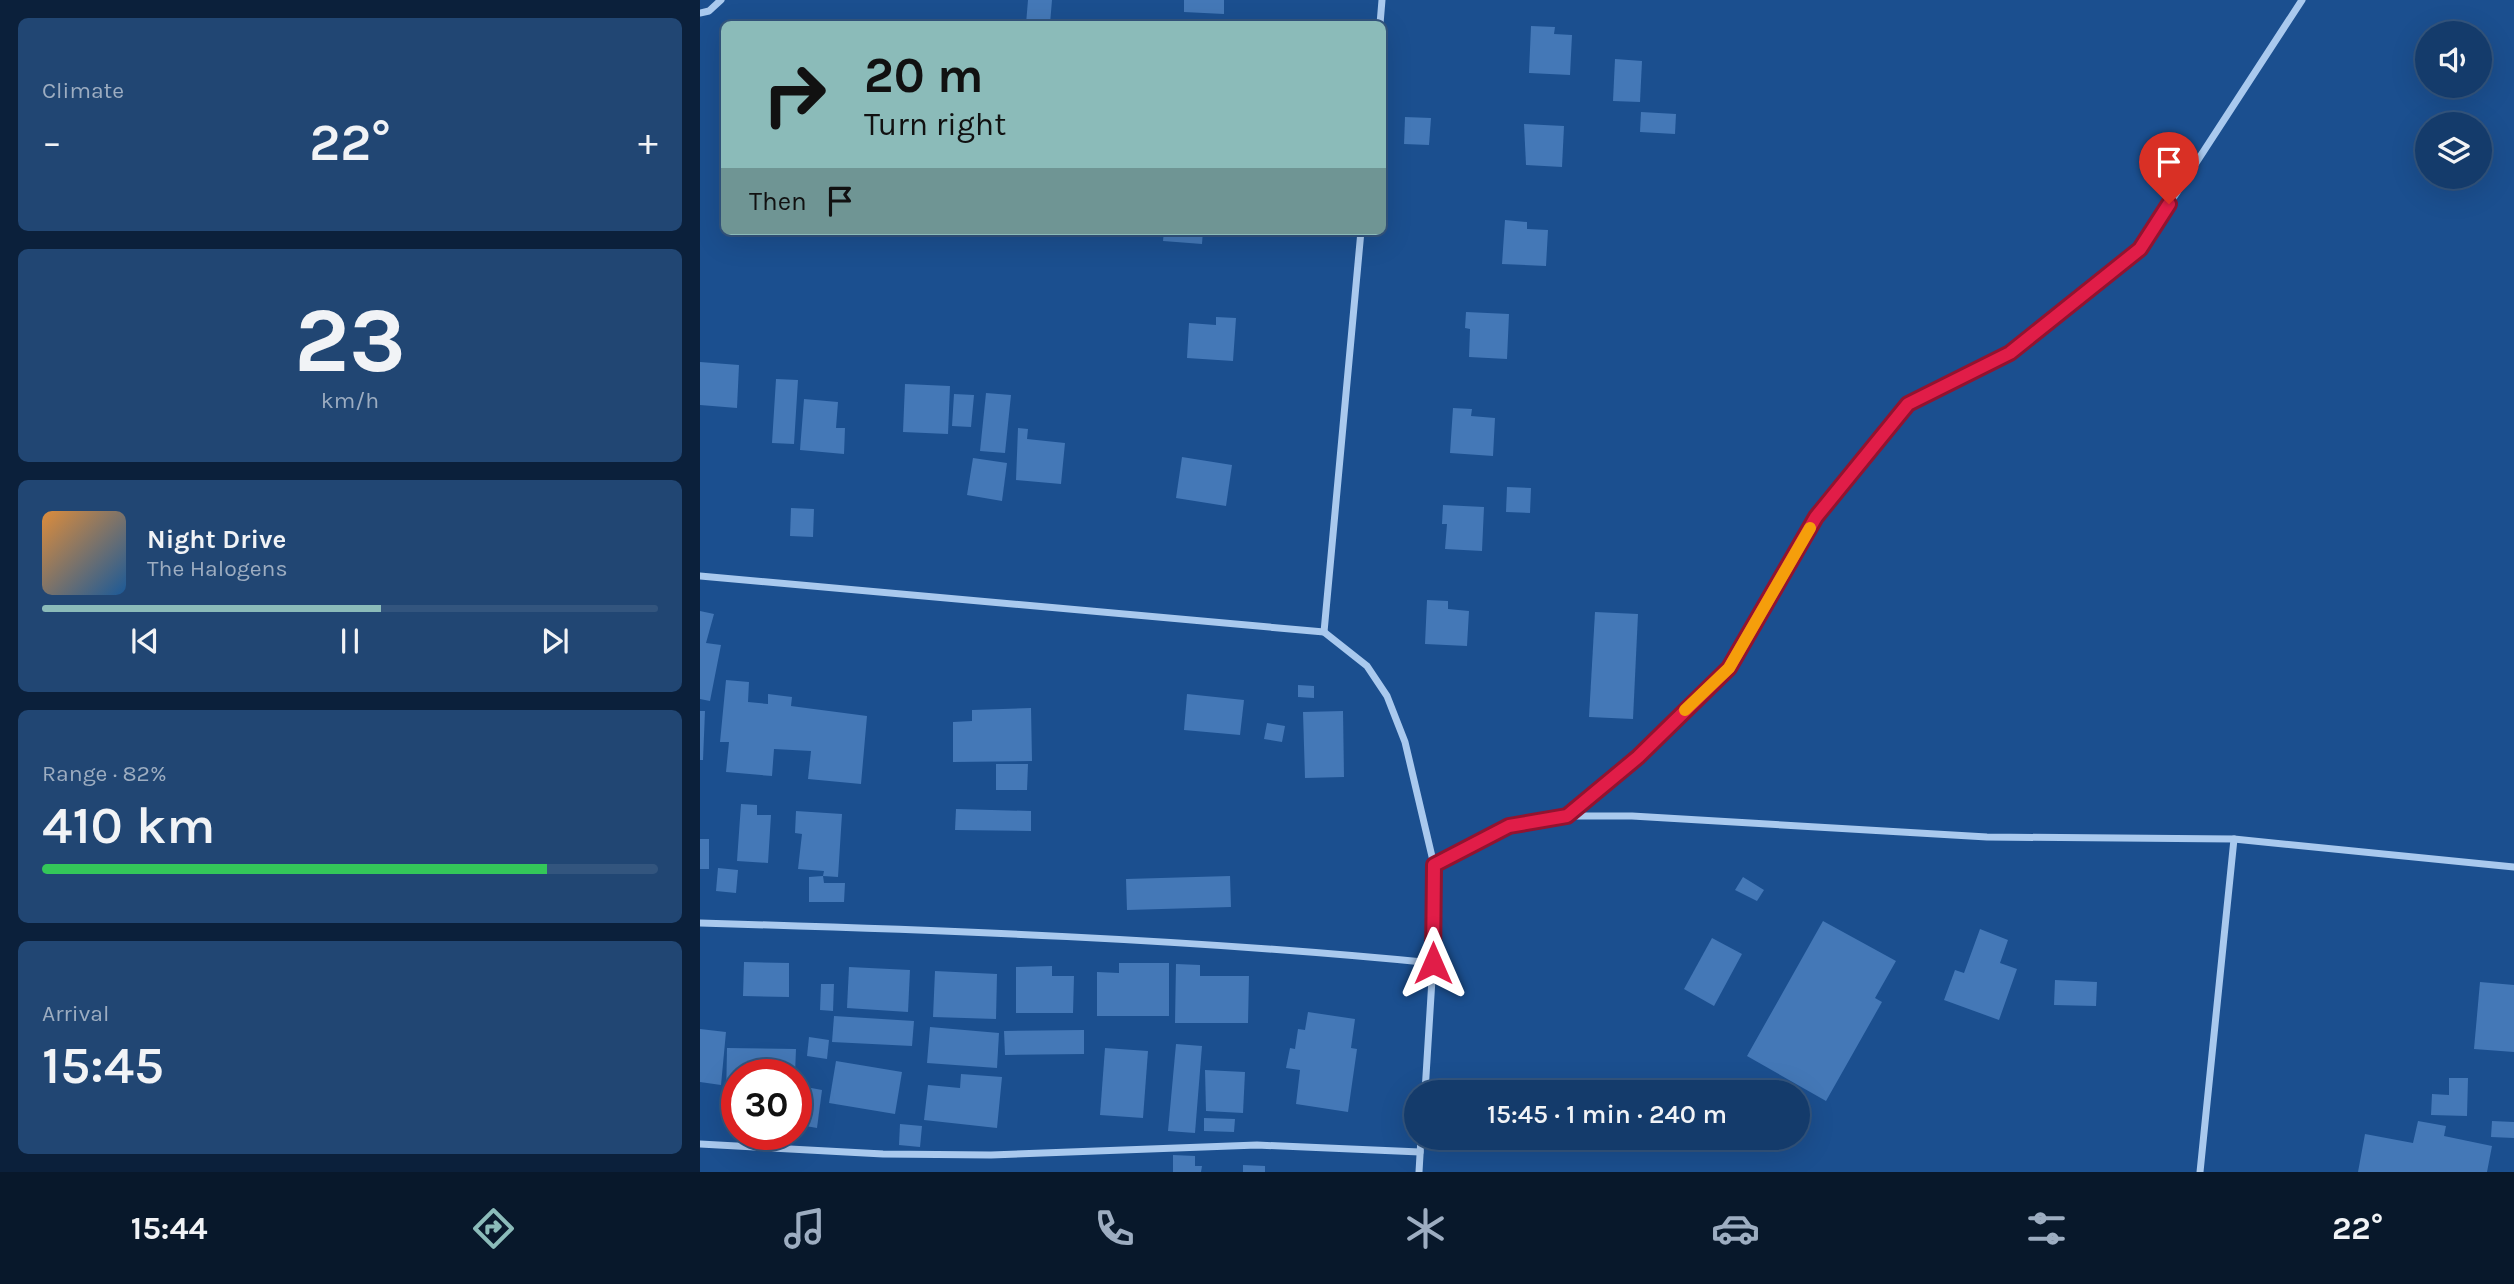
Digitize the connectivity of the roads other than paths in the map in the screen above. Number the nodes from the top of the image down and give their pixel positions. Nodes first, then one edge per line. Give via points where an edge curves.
1 (721, 0) edge
2 (1382, 0) edge
3 (2302, 0) edge
4 (700, 13) edge
5 (1380, 21) edge
6 (1361, 235) edge
7 (700, 576) edge
8 (1324, 632) junction
9 (1567, 816) junction
10 (2234, 839) junction
11 (1434, 865) junction
12 (2514, 867) edge
13 (700, 923) edge
14 (1433, 963) junction
15 (1425, 1080) edge
16 (700, 1144) edge
17 (1420, 1152) joint
18 (1419, 1172) edge
19 (2200, 1172) edge

1 - 4 street
2 - 5 street
3 - 9 street via 2140,249 2010,353 1908,404 1816,517 1729,668 1638,757
6 - 8 street
7 - 8 street
8 - 11 street via 1367,666 1387,696 1405,742
9 - 10 street via 1987,837
9 - 11 street via 1509,826
10 - 12 street
10 - 19 street
11 - 14 street
13 - 14 street via 972,930 1254,946
14 - 15 street
16 - 17 street via 992,1156 1257,1144
17 - 18 street

